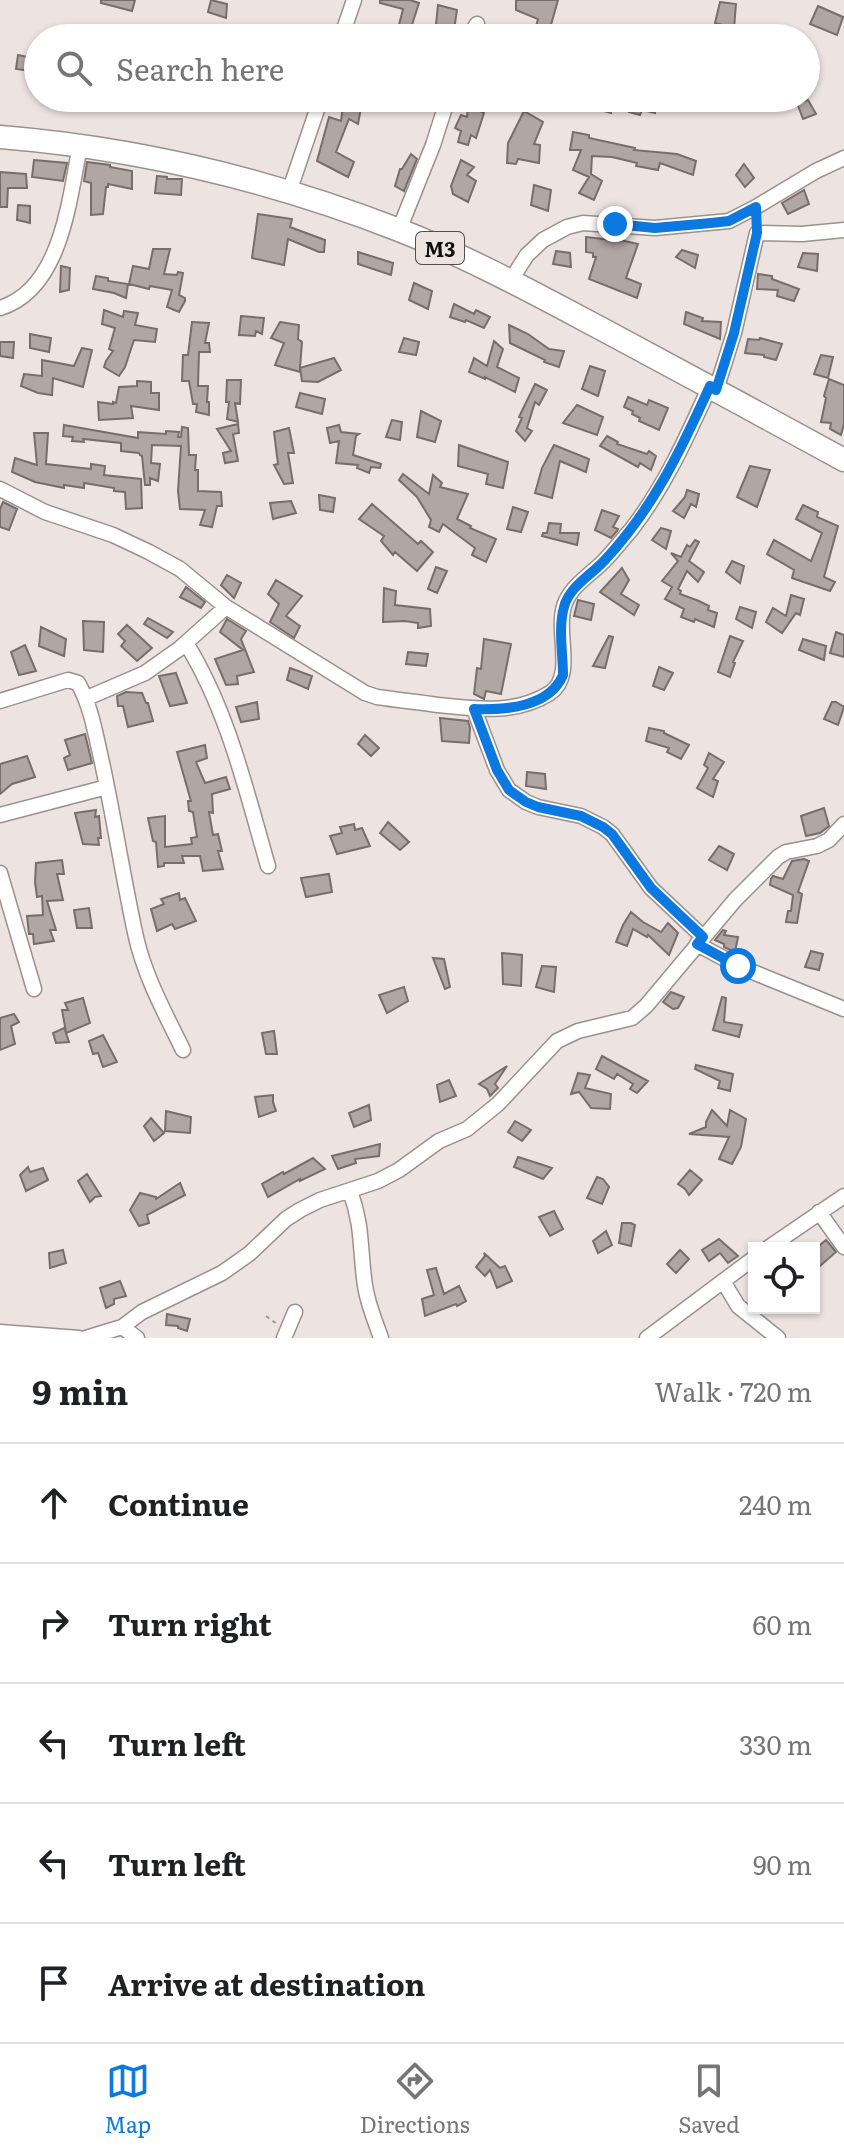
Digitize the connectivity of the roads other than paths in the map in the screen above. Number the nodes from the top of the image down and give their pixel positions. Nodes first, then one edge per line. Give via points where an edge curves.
1 (354, 0) edge
2 (346, 24) edge
3 (316, 112) edge
4 (444, 112) edge
5 (0, 137) edge
6 (80, 146) junction
7 (844, 158) edge
8 (289, 192) junction
9 (756, 207) junction
10 (399, 230) junction
11 (844, 230) edge
12 (757, 233) junction
13 (511, 280) junction
14 (0, 308) edge
15 (713, 388) junction
16 (844, 460) edge
17 (0, 489) edge
18 (226, 607) junction
19 (186, 643) junction
20 (87, 698) junction
21 (0, 701) edge
22 (474, 709) junction
23 (107, 787) junction
24 (0, 815) edge
25 (844, 824) edge
26 (268, 866) dead end
27 (0, 873) edge
28 (700, 941) junction
29 (34, 989) dead end
30 (844, 1009) edge
31 (183, 1050) dead end
32 (350, 1191) junction
33 (844, 1196) edge
34 (819, 1212) junction
35 (776, 1242) edge
36 (844, 1247) edge
37 (748, 1262) edge
38 (723, 1281) junction
39 (295, 1312) dead end
40 (122, 1327) junction
41 (0, 1332) edge
42 (79, 1338) edge
43 (86, 1338) edge
44 (137, 1338) edge
45 (284, 1338) edge
46 (381, 1338) edge
47 (647, 1338) edge
48 (778, 1338) edge

1 - 2 street
3 - 8 street
4 - 10 street
5 - 6 main road, M3
6 - 8 main road, M3 via 164,159
6 - 14 street via 54,254 28,291
7 - 9 street
8 - 10 main road, M3
9 - 12 street
9 - 13 street via 729,221 711,223 567,227 527,255
10 - 13 main road, M3
11 - 12 street
12 - 15 street via 734,333
13 - 15 main road, M3
15 - 16 main road, M3
15 - 22 street via 658,493 564,605 560,684 525,705
17 - 18 street via 149,552 180,569
18 - 19 street
18 - 22 street via 365,693
19 - 20 street via 145,673
19 - 26 street via 219,705
20 - 21 street via 78,683 68,680
20 - 23 street
22 - 28 street via 509,790 538,807 581,816 612,834 651,888
23 - 24 street
23 - 31 street via 136,939
25 - 28 street via 817,846 778,857
27 - 29 street
28 - 30 street via 738,966
28 - 32 street via 632,1018 557,1041 467,1129 439,1141 399,1170
32 - 40 street via 300,1210 222,1273
32 - 46 street via 358,1212 369,1309
33 - 34 street
34 - 35 street
34 - 36 street
37 - 38 street
38 - 47 street
38 - 48 street via 738,1306
39 - 45 street
40 - 43 street
40 - 44 street
41 - 42 street

